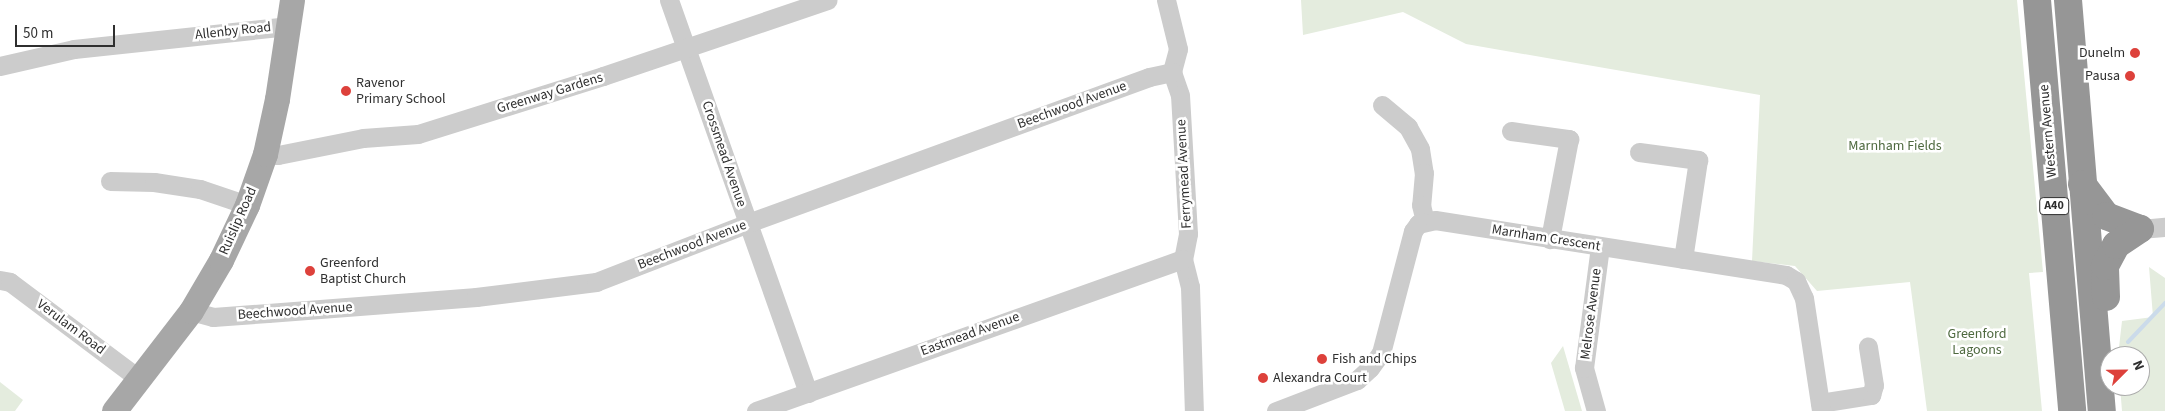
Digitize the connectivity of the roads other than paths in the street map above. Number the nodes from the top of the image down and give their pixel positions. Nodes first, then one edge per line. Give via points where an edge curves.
1 (292, 0) edge
2 (669, 0) edge
3 (828, 0) edge
4 (1166, 0) edge
5 (2037, 0) edge
6 (2068, 0) edge
7 (289, 26) junction
8 (687, 47) junction
9 (0, 66) edge
10 (1172, 72) junction
11 (1382, 104) dead end
12 (1511, 132) dead end
13 (1639, 152) dead end
14 (265, 154) junction
15 (110, 182) dead end
16 (2082, 184) junction
17 (247, 205) junction
18 (1425, 221) junction
19 (748, 223) junction
20 (2153, 228) edge
21 (1550, 239) junction
22 (1600, 246) junction
23 (1183, 259) junction
24 (1683, 259) junction
25 (0, 280) edge
26 (191, 311) junction
27 (1868, 346) dead end
28 (139, 379) junction
29 (808, 393) junction
30 (1821, 407) edge
31 (114, 411) edge
32 (756, 411) edge
33 (1194, 411) edge
34 (1276, 411) edge
35 (1596, 411) edge
36 (2072, 411) edge
37 (2102, 411) edge
38 (2108, 411) edge

1 - 7 main road, Ruislip Road
2 - 8 street, Crossmead Avenue
3 - 8 street, Greenway Gardens
4 - 10 street, Ferrymead Avenue via 1178,49
5 - 36 highway, Western Avenue / A40
6 - 16 highway, A40
7 - 9 street, Allenby Road via 74,49
7 - 14 main road, Ruislip Road
8 - 14 street, Greenway Gardens via 418,134 363,138 278,155
8 - 19 street, Crossmead Avenue
10 - 19 street, Beechwood Avenue via 1149,77
10 - 23 street, Ferrymead Avenue via 1180,104 1188,234
11 - 18 street via 1408,127 1420,150 1424,173 1421,205
12 - 21 street via 1569,139
13 - 24 street via 1698,160
14 - 17 main road, Ruislip Road
15 - 17 street via 154,182 200,189
16 - 20 highway via 2106,216
16 - 37 highway, A40
17 - 26 main road, Ruislip Road via 221,260
18 - 21 street, Marnham Crescent via 1443,220
18 - 34 street via 1413,231 1381,353 1357,380
19 - 26 street, Beechwood Avenue via 596,282 476,297 213,317
19 - 29 street, Crossmead Avenue
20 - 38 highway via 2116,245 2105,266
21 - 22 street, Marnham Crescent
22 - 24 street, Marnham Crescent
22 - 35 street, Melrose Avenue via 1584,368
23 - 29 street, Eastmead Avenue
23 - 33 street, Ferrymead Avenue via 1190,287
24 - 30 street, Marnham Crescent via 1786,275 1796,281 1804,298
25 - 28 street, Verulam Road via 10,282
26 - 28 main road, Ruislip Road
27 - 30 street via 1874,385 1871,395
28 - 31 main road, Ruislip Road
29 - 32 street, Eastmead Avenue

